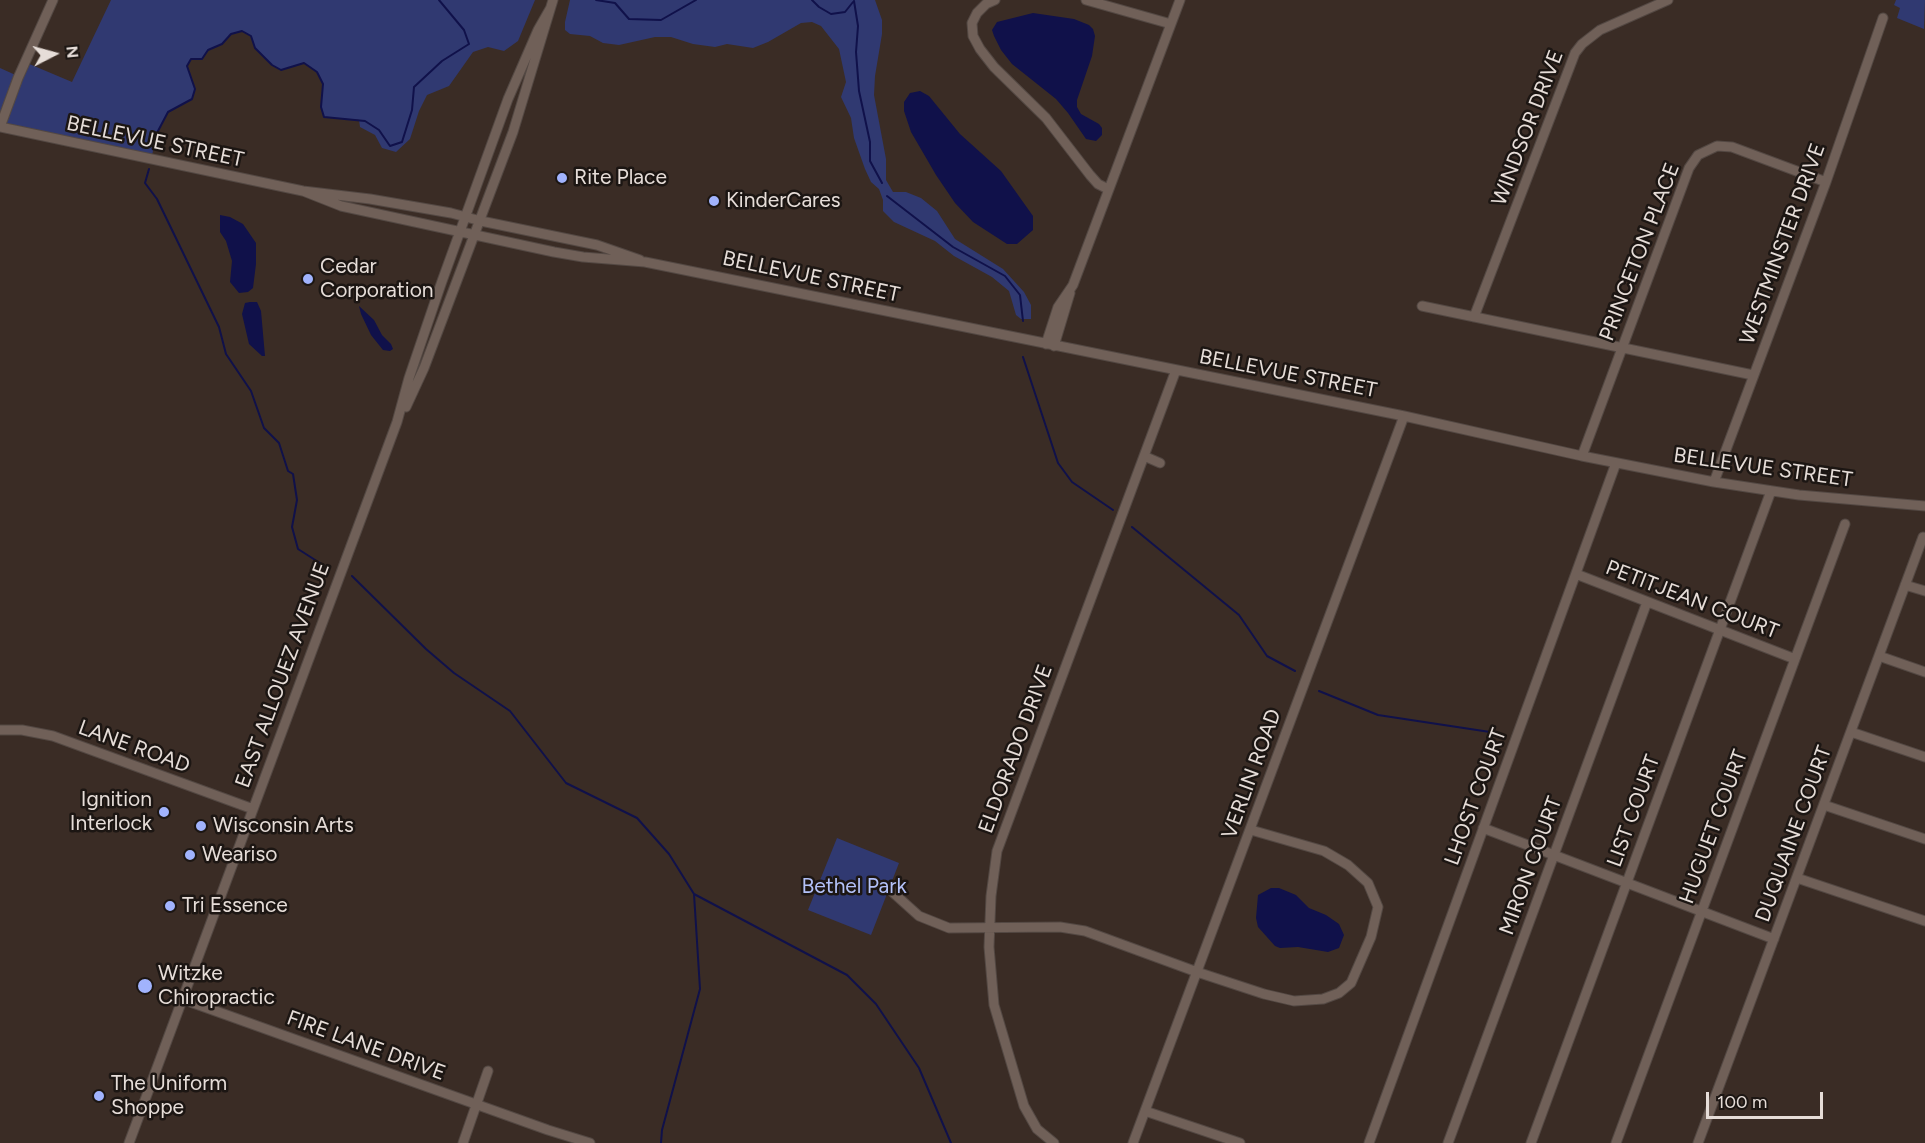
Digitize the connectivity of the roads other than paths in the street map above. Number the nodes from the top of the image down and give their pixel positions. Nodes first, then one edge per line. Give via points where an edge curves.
1 (53, 0) edge
2 (995, 0) edge
3 (1086, 0) edge
4 (1180, 0) edge
5 (1668, 0) edge
6 (551, 4) edge
7 (1883, 18) dead end
8 (1171, 24) junction
9 (0, 127) edge
10 (1826, 182) junction
11 (1108, 189) junction
12 (303, 191) junction
13 (465, 217) junction
14 (481, 221) junction
15 (460, 231) junction
16 (475, 235) junction
17 (645, 262) junction
18 (1422, 306) dead end
19 (1474, 317) junction
20 (1050, 345) junction
21 (1622, 348) junction
22 (1176, 370) junction
23 (1754, 375) junction
24 (1404, 416) junction
25 (398, 422) junction
26 (1144, 456) junction
27 (1581, 456) junction
28 (1616, 463) junction
29 (1160, 464) dead end
30 (1714, 482) junction
31 (1771, 491) junction
32 (1925, 506) edge
33 (1845, 524) dead end
34 (1923, 537) dead end
35 (1576, 574) junction
36 (1905, 585) junction
37 (1925, 591) edge
38 (1647, 602) junction
39 (1720, 630) junction
40 (1879, 656) junction
41 (1795, 659) junction
42 (1925, 672) edge
43 (0, 730) edge
44 (1851, 732) junction
45 (1925, 756) edge
46 (1824, 805) junction
47 (253, 809) junction
48 (1483, 828) junction
49 (1251, 830) junction
50 (1925, 839) edge
51 (1554, 855) junction
52 (1797, 878) junction
53 (1627, 883) junction
54 (889, 889) dead end
55 (1702, 911) junction
56 (1925, 921) edge
57 (990, 928) junction
58 (1774, 939) junction
59 (1197, 972) junction
60 (182, 999) junction
61 (488, 1071) dead end
62 (477, 1105) junction
63 (1145, 1110) junction
64 (129, 1143) edge
65 (463, 1143) edge
66 (590, 1143) edge
67 (1054, 1143) edge
68 (1132, 1143) edge
69 (1239, 1143) edge
70 (1369, 1143) edge
71 (1448, 1143) edge
72 (1531, 1143) edge
73 (1616, 1143) edge
74 (1698, 1143) edge

1 - 9 street
2 - 11 street via 977,13 972,24 980,49 1046,118 1098,184
3 - 8 street
4 - 8 street
5 - 19 street, WINDSOR DRIVE via 1600,30 1575,53
6 - 13 street, EAST ALLOUEZ AVENUE via 508,99
6 - 14 street, EAST ALLOUEZ AVENUE via 526,94
7 - 10 street, WESTMINSTER DRIVE
8 - 11 street
9 - 12 street, BELLEVUE STREET
10 - 21 street, PRINCETON PLACE via 1732,147 1717,146 1702,152 1689,168
10 - 23 street, WESTMINSTER DRIVE
11 - 20 street via 1073,285 1058,307
12 - 13 street, BELLEVUE STREET
12 - 15 street, BELLEVUE STREET via 341,206
13 - 14 street, BELLEVUE STREET
13 - 15 street, EAST ALLOUEZ AVENUE
14 - 16 street, EAST ALLOUEZ AVENUE
14 - 17 street, BELLEVUE STREET via 597,245
15 - 16 street, BELLEVUE STREET
15 - 25 street, EAST ALLOUEZ AVENUE via 409,378
16 - 17 street, BELLEVUE STREET via 583,257
16 - 25 street, EAST ALLOUEZ AVENUE via 424,368
17 - 20 street, BELLEVUE STREET
18 - 19 street
19 - 21 street
20 - 22 street, BELLEVUE STREET
21 - 23 street
21 - 27 street, PRINCETON PLACE
22 - 24 street, BELLEVUE STREET
22 - 26 street, ELDORADO DRIVE
23 - 30 street, WESTMINSTER DRIVE
24 - 27 street, BELLEVUE STREET
24 - 49 street, VERLIN ROAD
25 - 47 street, EAST ALLOUEZ AVENUE
26 - 29 street
26 - 57 street, ELDORADO DRIVE via 997,851
27 - 28 street, BELLEVUE STREET
28 - 30 street, BELLEVUE STREET
28 - 35 street, LHOST COURT
30 - 31 street, BELLEVUE STREET
31 - 32 street, BELLEVUE STREET
31 - 39 street, LIST COURT
33 - 41 street, HUGUET COURT
34 - 36 street, DUQUAINE COURT
35 - 38 street, PETITJEAN COURT
35 - 48 street, LHOST COURT
36 - 37 street
36 - 40 street, DUQUAINE COURT
38 - 39 street, PETITJEAN COURT
38 - 51 street, MIRON COURT
39 - 41 street, PETITJEAN COURT
39 - 53 street, LIST COURT
40 - 42 street
40 - 44 street, DUQUAINE COURT
41 - 55 street, HUGUET COURT
43 - 47 street, LANE ROAD via 53,736
44 - 45 street
44 - 46 street, DUQUAINE COURT
46 - 50 street
46 - 52 street, DUQUAINE COURT
47 - 60 street, EAST ALLOUEZ AVENUE
48 - 51 street
48 - 70 street, LHOST COURT
49 - 59 street, VERLIN ROAD
49 - 59 street via 1324,851 1368,883 1378,907 1365,952 1351,983 1323,999 1294,1001
51 - 53 street
51 - 71 street, MIRON COURT
52 - 56 street
52 - 58 street, DUQUAINE COURT
53 - 55 street
53 - 72 street, LIST COURT
54 - 57 street via 919,916 933,922 949,928
55 - 58 street
55 - 73 street, HUGUET COURT
57 - 59 street via 1060,927 1085,931
57 - 67 street, ELDORADO DRIVE via 994,1005 1007,1052 1024,1106 1037,1130
58 - 74 street, DUQUAINE COURT
59 - 63 street, VERLIN ROAD
60 - 62 street, FIRE LANE DRIVE
60 - 64 street, EAST ALLOUEZ AVENUE
61 - 62 street
62 - 65 street
62 - 66 street, FIRE LANE DRIVE
63 - 68 street, VERLIN ROAD
63 - 69 street

